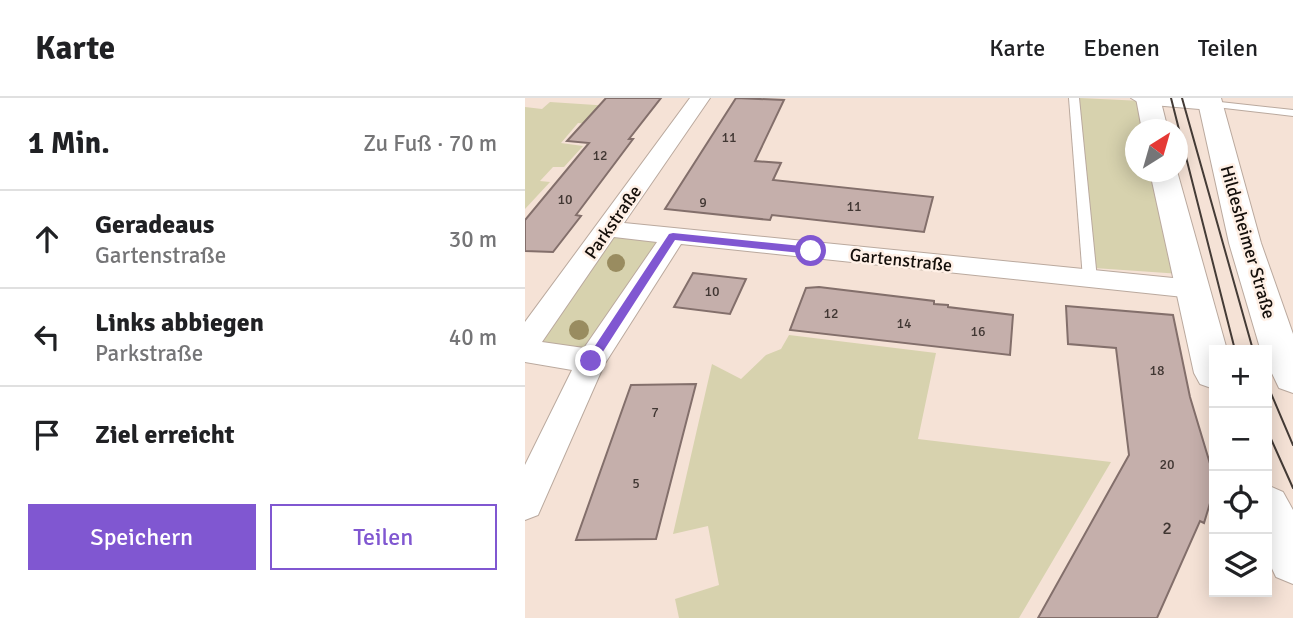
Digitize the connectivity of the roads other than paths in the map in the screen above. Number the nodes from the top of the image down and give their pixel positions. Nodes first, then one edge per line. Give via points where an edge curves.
1 (700, 98) edge
2 (1074, 98) edge
3 (1141, 98) edge
4 (1148, 98) edge
5 (1210, 101) edge
6 (1293, 113) edge
7 (1153, 119) edge
8 (1166, 182) edge
9 (609, 229) junction
10 (673, 236) junction
11 (1090, 279) junction
12 (1193, 289) junction
13 (525, 344) edge
14 (525, 351) edge
15 (1209, 353) edge
16 (591, 361) junction
17 (1293, 377) edge
18 (525, 503) edge
19 (1272, 517) edge
20 (1293, 561) edge

1 - 9 street, Parkstraße
2 - 11 lane
3 - 4 street
4 - 5 street
4 - 7 main road
5 - 6 lane
5 - 17 main road, Hildesheimer Straße via 1245,243
8 - 12 main road
9 - 10 street, Gartenstraße
9 - 13 street, Parkstraße
10 - 11 street, Gartenstraße
10 - 16 street
11 - 12 street, Gartenstraße
12 - 15 main road
14 - 16 street
16 - 18 street
19 - 20 main road

